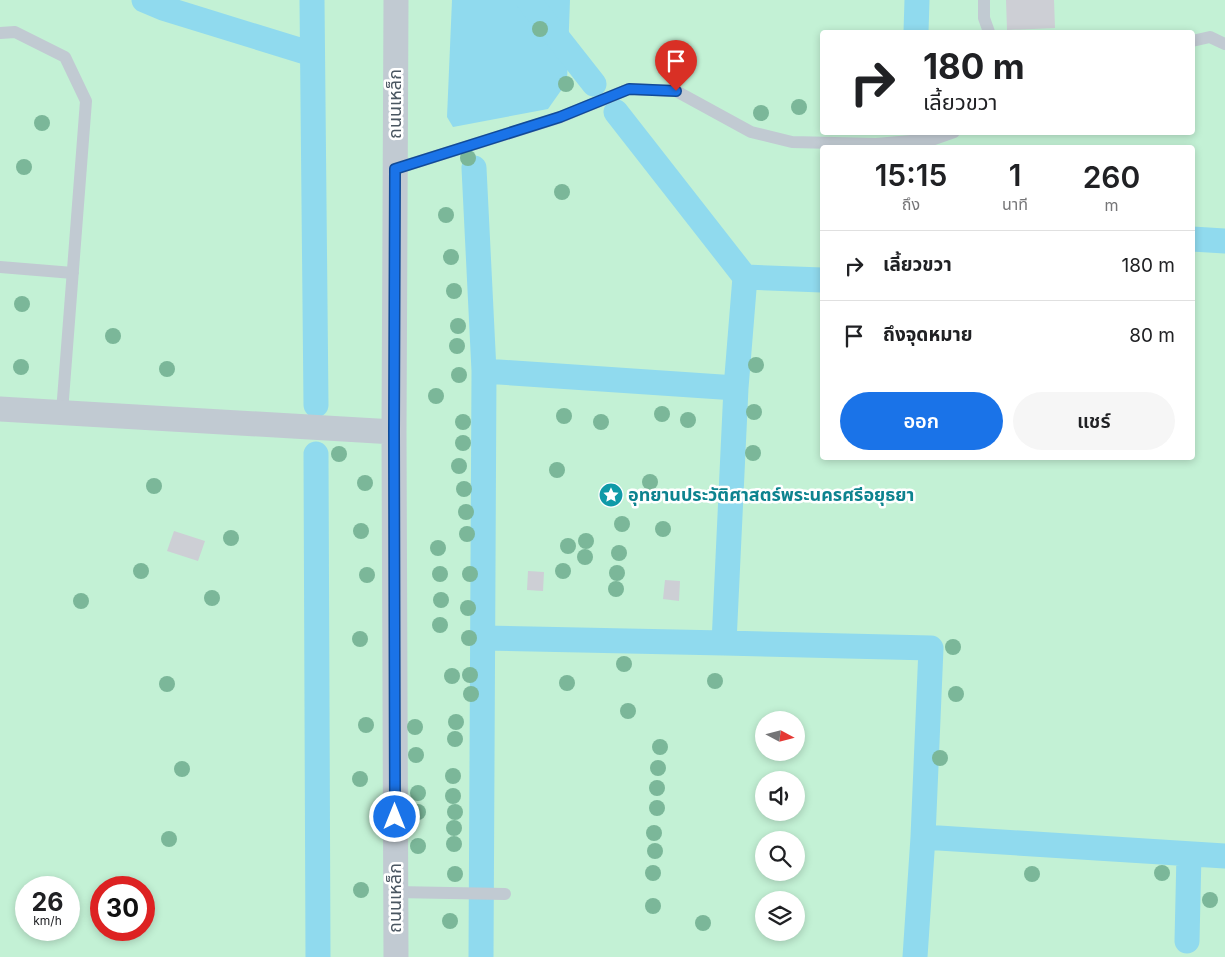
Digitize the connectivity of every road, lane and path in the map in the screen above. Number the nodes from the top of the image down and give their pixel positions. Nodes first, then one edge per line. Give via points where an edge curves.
1 (396, 0) edge
2 (984, 0) edge
3 (988, 30) edge
4 (0, 33) edge
5 (1195, 40) edge
6 (1225, 44) edge
7 (945, 135) edge
8 (395, 169) junction
9 (0, 267) edge
10 (73, 273) junction
11 (0, 409) edge
12 (62, 412) junction
13 (394, 432) junction
14 (395, 892) junction
15 (505, 894) dead end
16 (396, 957) edge

1 - 8 street, ถนนเหล็ก
2 - 3 lane via 984,18
4 - 10 lane via 15,32 65,57 86,101
5 - 6 lane via 1210,37
7 - 8 lane via 876,144 792,142 751,132 676,91 629,89 560,117
8 - 13 street, ถนนเหล็ก
9 - 10 lane
10 - 12 lane
11 - 12 street
12 - 13 street
13 - 14 street, ถนนเหล็ก
14 - 15 lane
14 - 16 street, ถนนเหล็ก

